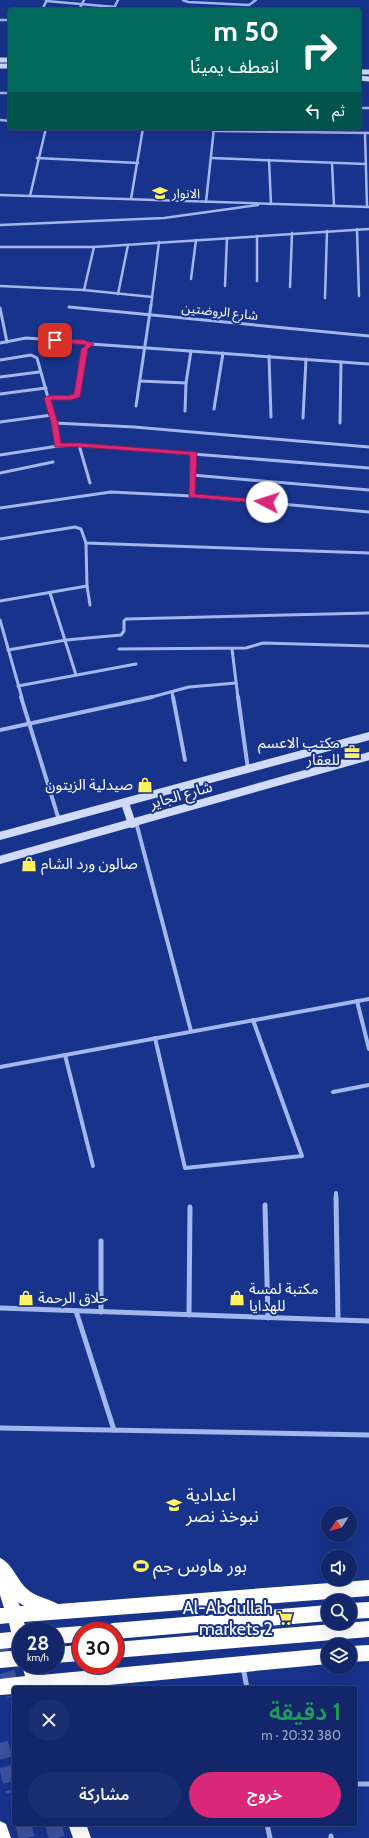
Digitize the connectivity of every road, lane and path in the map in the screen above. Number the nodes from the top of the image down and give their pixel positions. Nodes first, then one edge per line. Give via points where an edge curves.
1 (84, 0) edge
2 (118, 0) edge
3 (184, 0) edge
4 (256, 0) edge
5 (47, 1) edge
6 (82, 4) junction
7 (80, 8) edge
8 (114, 8) edge
9 (45, 130) edge
10 (143, 130) edge
11 (214, 130) edge
12 (271, 130) edge
13 (365, 133) junction
14 (369, 134) edge
15 (37, 158) junction
16 (211, 158) junction
17 (269, 160) junction
18 (332, 163) junction
19 (138, 164) junction
20 (366, 164) junction
21 (0, 195) edge
22 (30, 196) junction
23 (131, 199) junction
24 (206, 202) junction
25 (271, 204) junction
26 (334, 206) junction
27 (368, 207) edge
28 (0, 225) edge
29 (357, 229) junction
30 (369, 229) edge
31 (327, 231) junction
32 (292, 233) junction
33 (257, 236) junction
34 (227, 238) junction
35 (196, 240) junction
36 (159, 242) junction
37 (128, 245) junction
38 (0, 247) edge
39 (94, 247) junction
40 (191, 279) dead end
41 (257, 281) dead end
42 (0, 286) edge
43 (225, 286) dead end
44 (290, 287) dead end
45 (84, 290) junction
46 (118, 294) junction
47 (359, 296) dead end
48 (152, 297) junction
49 (325, 298) dead end
50 (69, 307) dead end
51 (0, 308) edge
52 (149, 314) junction
53 (369, 336) edge
54 (7, 342) junction
55 (0, 343) edge
56 (90, 344) junction
57 (146, 348) junction
58 (191, 351) junction
59 (223, 354) junction
60 (270, 356) junction
61 (306, 359) junction
62 (0, 360) edge
63 (341, 362) junction
64 (369, 364) edge
65 (39, 372) junction
66 (0, 377) edge
67 (140, 381) junction
68 (186, 383) junction
69 (46, 388) junction
70 (0, 394) edge
71 (47, 398) junction
72 (136, 406) dead end
73 (214, 409) dead end
74 (185, 411) dead end
75 (52, 415) junction
76 (270, 417) dead end
77 (303, 418) dead end
78 (0, 422) edge
79 (55, 423) junction
80 (340, 423) dead end
81 (79, 445) junction
82 (58, 446) junction
83 (369, 447) edge
84 (194, 453) junction
85 (0, 455) edge
86 (53, 462) dead end
87 (369, 468) edge
88 (0, 473) edge
89 (192, 475) junction
90 (90, 483) dead end
91 (369, 490) edge
92 (192, 496) junction
93 (0, 508) edge
94 (369, 512) edge
95 (0, 539) edge
96 (86, 543) junction
97 (369, 553) edge
98 (86, 586) junction
99 (50, 593) junction
100 (0, 602) edge
101 (90, 605) dead end
102 (369, 613) edge
103 (0, 620) edge
104 (66, 640) junction
105 (369, 646) edge
106 (119, 649) dead end
107 (232, 649) junction
108 (8, 650) junction
109 (136, 664) dead end
110 (76, 675) junction
111 (236, 683) junction
112 (18, 686) junction
113 (172, 692) junction
114 (29, 724) junction
115 (0, 730) edge
116 (369, 736) edge
117 (369, 756) edge
118 (185, 760) dead end
119 (248, 769) junction
120 (125, 802) junction
121 (59, 820) junction
122 (134, 823) junction
123 (0, 836) edge
124 (0, 860) edge
125 (369, 999) edge
126 (357, 1001) junction
127 (253, 1020) junction
128 (191, 1031) junction
129 (155, 1038) junction
130 (369, 1049) edge
131 (65, 1055) junction
132 (0, 1067) edge
133 (369, 1085) edge
134 (333, 1092) dead end
135 (92, 1166) dead end
136 (336, 1193) dead end
137 (265, 1205) dead end
138 (190, 1207) dead end
139 (101, 1241) dead end
140 (0, 1308) edge
141 (76, 1311) junction
142 (101, 1312) junction
143 (189, 1315) junction
144 (268, 1318) junction
145 (338, 1320) junction
146 (369, 1321) edge
147 (0, 1428) edge
148 (114, 1430) junction
149 (369, 1435) edge
150 (0, 1566) edge
151 (0, 1569) edge
152 (369, 1588) edge
153 (369, 1610) edge
154 (65, 1611) junction
155 (357, 1611) edge
156 (321, 1614) edge
157 (7, 1616) edge
158 (369, 1629) edge
159 (124, 1630) edge
160 (12, 1639) edge
161 (0, 1640) edge
162 (124, 1649) edge
163 (369, 1653) edge
164 (357, 1654) edge
165 (321, 1657) edge
166 (12, 1659) edge
167 (0, 1660) edge
168 (243, 1664) junction
169 (33, 1674) edge
170 (69, 1684) edge
171 (0, 1686) edge
172 (36, 1686) edge
173 (246, 1686) edge
174 (357, 1784) edge
175 (369, 1784) edge
176 (79, 1826) edge
177 (268, 1826) edge
178 (0, 1830) edge
179 (2, 1838) edge
180 (82, 1838) edge
181 (270, 1838) edge

1 - 6 street
2 - 8 street
3 - 4 street via 249,5
5 - 6 street
6 - 7 street
6 - 8 street
9 - 15 street
10 - 19 street
11 - 16 street
12 - 13 street
13 - 14 street
13 - 20 street
15 - 19 street
15 - 22 street
16 - 17 street
16 - 24 street
17 - 18 street
17 - 25 street
18 - 20 street
18 - 26 street
19 - 23 street
20 - 27 street
21 - 22 street
22 - 23 street
23 - 24 street
24 - 25 street
25 - 26 street
25 - 28 street via 164,218
26 - 27 street
29 - 30 street
29 - 31 street
29 - 47 street
31 - 32 street
31 - 49 street
32 - 33 street
32 - 44 street
33 - 34 street
33 - 41 street
34 - 35 street
34 - 43 street
35 - 36 street
35 - 40 street
36 - 37 street
36 - 48 street
37 - 39 street
37 - 46 street
38 - 39 street
39 - 45 street
42 - 45 street
45 - 46 street
46 - 48 street
48 - 52 street
50 - 52 street, شارع الروضتين
51 - 54 street
52 - 53 street, شارع الروضتين
52 - 57 street
54 - 55 street
54 - 56 street via 26,338
56 - 57 street
56 - 71 street via 85,349 78,395 71,398
57 - 58 street
57 - 67 street
58 - 59 street
58 - 68 street
59 - 60 street
59 - 73 street
60 - 61 street
60 - 76 street
61 - 63 street
61 - 77 street
62 - 65 street via 34,356 37,358
63 - 64 street
63 - 80 street
65 - 66 street
65 - 69 street
67 - 68 street
67 - 72 street
68 - 74 street
69 - 70 street
69 - 71 street
71 - 75 street
75 - 78 street
75 - 79 street
79 - 82 street
79 - 83 street via 134,427
81 - 82 street
81 - 84 street
81 - 90 street
82 - 85 street
84 - 87 street
84 - 89 street
86 - 88 street
89 - 91 street
89 - 92 street
92 - 93 street via 111,492
92 - 94 street
95 - 96 street via 75,527 80,529
96 - 97 street
96 - 98 street
98 - 99 street
98 - 101 street
99 - 100 street
99 - 104 street
102 - 104 street via 126,619 121,635
103 - 108 street
104 - 108 street
104 - 110 street
105 - 107 street via 263,643
106 - 107 street
107 - 111 street
108 - 112 street
109 - 110 street
110 - 112 street
111 - 113 street
111 - 119 street
112 - 114 street
113 - 114 street
113 - 118 street
114 - 115 street
114 - 121 street
116 - 119 street, شارع الجاير
117 - 122 street, شارع الجاير
119 - 120 street, شارع الجاير
120 - 121 street, شارع الجاير
120 - 122 street
121 - 123 street, شارع الجاير
122 - 124 street, شارع الجاير
122 - 128 street
125 - 126 street
126 - 127 street
126 - 130 street
127 - 128 street
127 - 129 street via 302,1156 185,1168
128 - 129 street
129 - 131 street
131 - 132 street
131 - 135 street
133 - 134 street
136 - 145 street
137 - 144 street
138 - 143 street
139 - 142 street
140 - 141 street
141 - 142 street
141 - 148 street
142 - 143 street
143 - 144 street
144 - 145 street
145 - 146 street
147 - 148 street
148 - 149 street
150 - 154 highway via 8,1580 28,1601 41,1607
151 - 157 highway
152 - 154 highway
153 - 155 highway
154 - 157 highway
156 - 159 highway
158 - 162 highway
160 - 161 highway
163 - 164 highway
165 - 168 highway
166 - 167 highway, bridge
168 - 170 highway
168 - 173 street
169 - 172 highway
170 - 172 highway
171 - 172 highway
174 - 175 street
176 - 180 highway
177 - 181 street
178 - 179 highway

